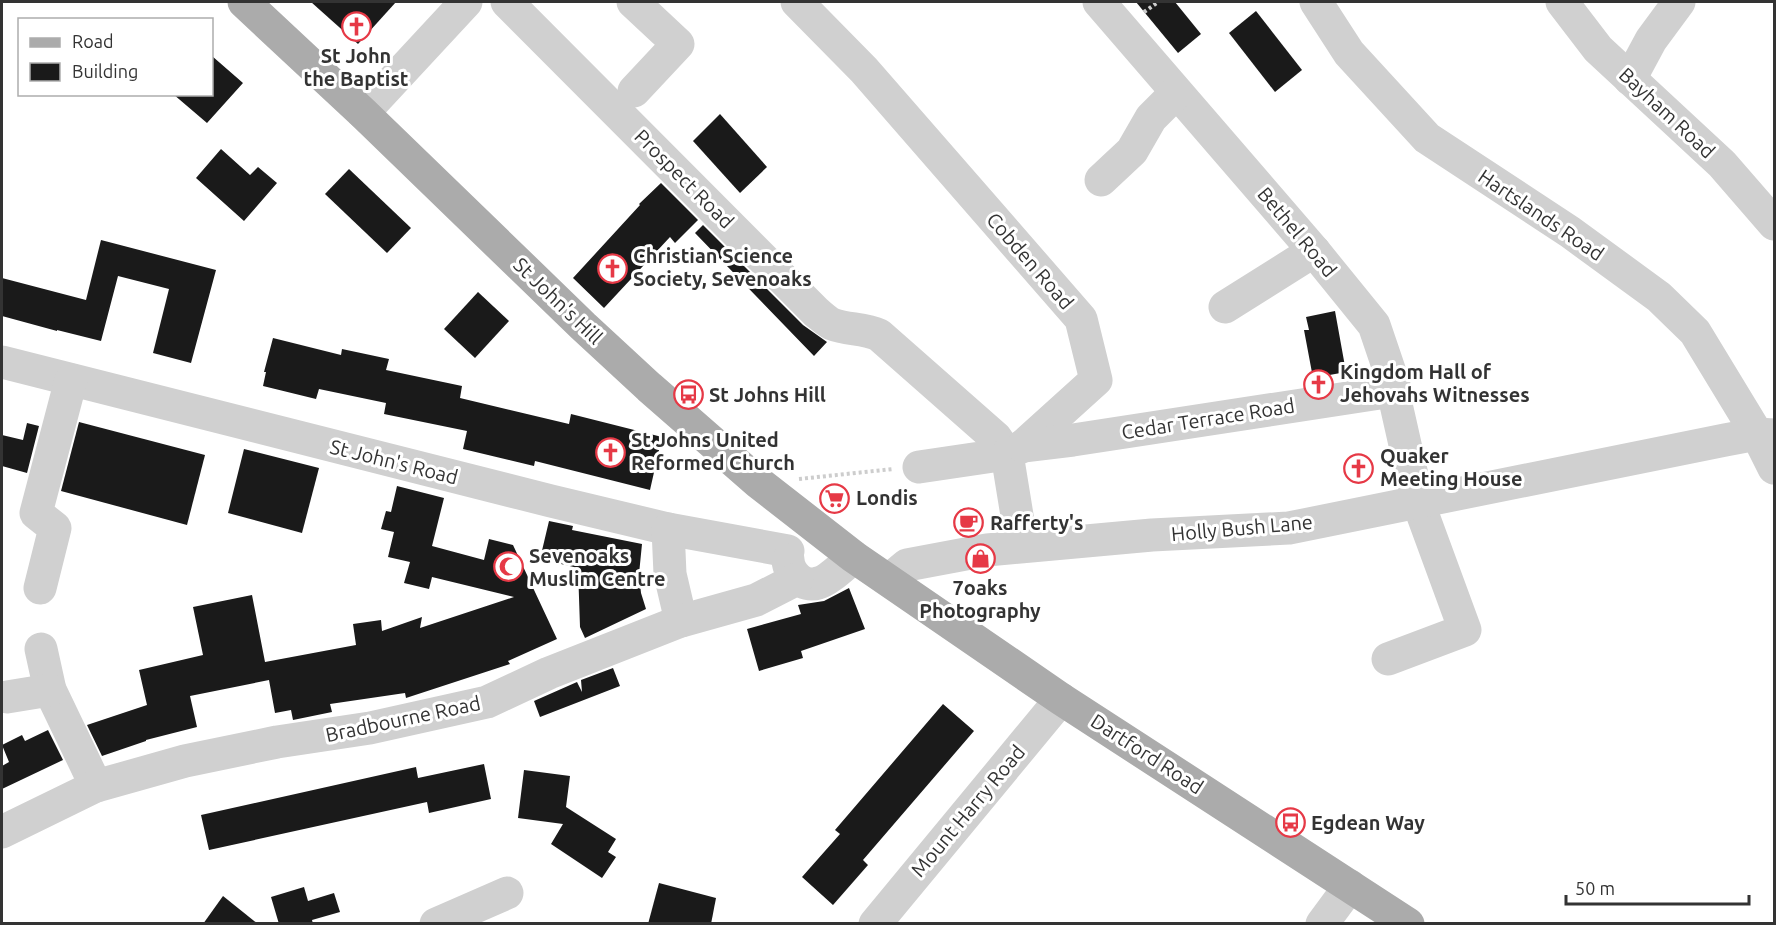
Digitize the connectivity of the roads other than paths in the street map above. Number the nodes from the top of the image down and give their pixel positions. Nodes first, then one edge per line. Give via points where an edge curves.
1 (244, 2) edge
2 (466, 2) edge
3 (507, 2) edge
4 (633, 2) edge
5 (797, 2) edge
6 (1099, 2) edge
7 (1316, 2) edge
8 (1562, 2) edge
9 (1679, 2) edge
10 (1630, 79) junction
11 (634, 91) dead end
12 (1176, 93) junction
13 (363, 112) junction
14 (1101, 180) dead end
15 (1774, 224) edge
16 (1314, 251) junction
17 (1225, 307) dead end
18 (2, 362) edge
19 (71, 380) junction
20 (1393, 391) junction
21 (1766, 435) edge
22 (1015, 450) junction
23 (919, 467) road end
24 (1774, 468) edge
25 (1418, 502) junction
26 (806, 518) junction
27 (668, 529) junction
28 (1022, 546) junction
29 (854, 557) junction
30 (792, 565) junction
31 (889, 580) junction
32 (40, 588) dead end
33 (681, 621) junction
34 (41, 649) dead end
35 (1388, 658) dead end
36 (50, 690) junction
37 (8, 697) dead end
38 (1061, 699) junction
39 (96, 786) junction
40 (2, 832) edge
41 (1350, 886) junction
42 (507, 892) dead end
43 (436, 924) edge
44 (875, 924) edge
45 (1322, 924) edge
46 (1408, 924) edge

1 - 13 main road, St John's Hill
2 - 13 street
3 - 22 street, Prospect Road via 816,312 831,323 879,335 996,438
4 - 11 street via 678,44
5 - 22 street, Cobden Road via 864,70 1081,319 1096,380
6 - 12 street, Bethel Road
7 - 21 street, Hartslands Road via 1349,53 1427,138 1570,232 1659,297 1695,332
8 - 10 street, Bayham Road via 1598,49
9 - 10 street via 1651,40
10 - 15 street, Bayham Road via 1722,164
12 - 14 street via 1156,111 1132,151
12 - 16 street, Bethel Road
13 - 26 main road, St John's Hill via 649,387 759,483
16 - 17 street
16 - 20 street, Bethel Road via 1374,325
18 - 19 street, St John's Road
19 - 27 street, St John's Road
19 - 32 street via 36,513 55,528
20 - 22 street, Cedar Terrace Road
20 - 25 street, Bethel Road
21 - 24 street, Hartslands Road
21 - 25 street, Holly Bush Lane
22 - 23 street, Cedar Terrace Road
22 - 28 street
25 - 28 street, Holly Bush Lane via 1289,528
25 - 35 street, Bethel Road via 1465,630
26 - 29 main road, St John's Hill
26 - 30 street
27 - 30 street, St John's Road
27 - 33 street via 670,574
28 - 31 street, Holly Bush Lane via 907,565
29 - 30 street, St John's Road via 819,584 807,584
29 - 31 main road, St John's Hill
30 - 33 street, Bradbourne Road via 756,600
31 - 38 main road, Dartford Road
33 - 39 street, Bradbourne Road via 487,702 370,728 185,761
34 - 36 street
36 - 37 street
36 - 39 street
38 - 41 main road, Dartford Road
38 - 44 street, Mount Harry Road
39 - 40 street, Bradbourne Road
41 - 45 street
41 - 46 main road, Dartford Road
42 - 43 street

